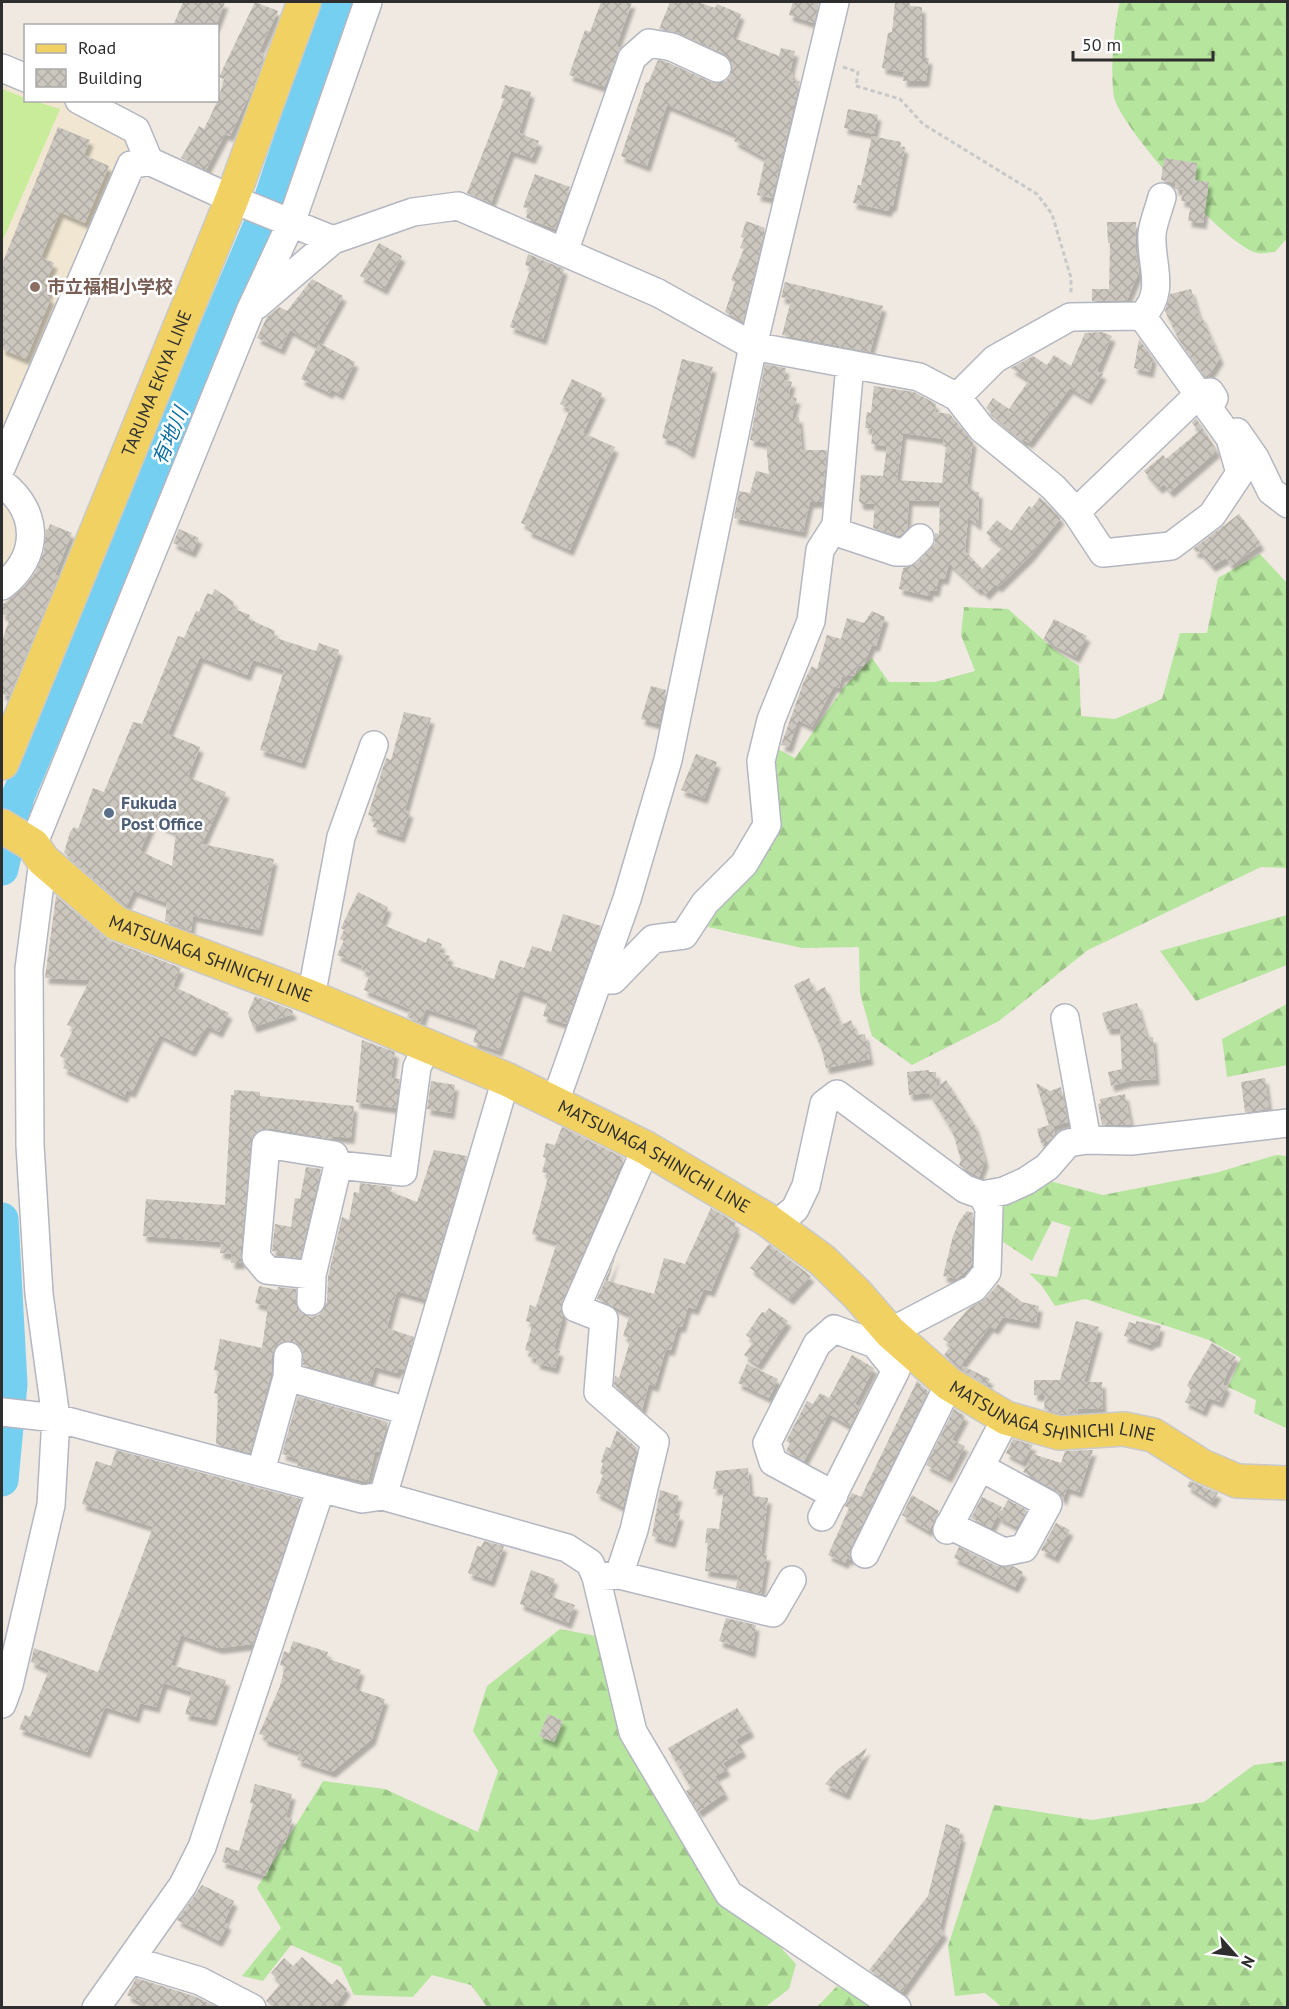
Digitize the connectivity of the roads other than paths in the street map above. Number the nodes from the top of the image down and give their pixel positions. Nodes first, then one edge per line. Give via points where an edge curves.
1 (304, 2) edge
2 (368, 2) edge
3 (835, 2) edge
4 (2, 68) edge
5 (717, 68) dead end
6 (24, 77) edge
7 (83, 102) edge
8 (149, 161) junction
9 (1162, 197) dead end
10 (232, 200) junction
11 (291, 223) junction
12 (333, 240) junction
13 (564, 252) junction
14 (250, 311) junction
15 (1142, 316) junction
16 (753, 346) junction
17 (850, 364) junction
18 (1199, 394) junction
19 (957, 397) junction
20 (2, 466) edge
21 (2, 483) edge
22 (1287, 504) edge
23 (1076, 512) junction
24 (832, 531) junction
25 (920, 538) dead end
26 (2, 586) edge
27 (374, 745) dead end
28 (2, 763) edge
29 (2, 826) edge
30 (38, 853) junction
31 (598, 980) junction
32 (311, 997) junction
33 (1065, 1018) dead end
34 (427, 1047) junction
35 (506, 1079) junction
36 (555, 1102) junction
37 (1287, 1124) edge
38 (1087, 1140) junction
39 (646, 1148) junction
40 (338, 1165) junction
41 (982, 1195) junction
42 (774, 1226) junction
43 (312, 1275) junction
44 (310, 1301) dead end
45 (882, 1338) junction
46 (950, 1384) junction
47 (408, 1411) junction
48 (2, 1412) edge
49 (56, 1418) junction
50 (1006, 1418) junction
51 (980, 1467) junction
52 (261, 1471) junction
53 (1287, 1483) edge
54 (321, 1488) junction
55 (383, 1496) junction
56 (865, 1554) dead end
57 (608, 1576) junction
58 (792, 1580) dead end
59 (2, 1704) edge
60 (131, 1960) junction
61 (96, 2007) edge
62 (252, 2007) edge
63 (897, 2007) edge

1 - 10 main road, TARUMA EKIYA LINE
2 - 11 street
3 - 16 street
4 - 6 street
5 - 13 street via 672,47 649,43 632,58
7 - 8 street via 136,130
8 - 10 street
8 - 20 street via 131,165
9 - 15 street via 1152,234 1157,272 1152,306
10 - 11 street
10 - 28 main road, TARUMA EKIYA LINE
11 - 12 street
11 - 14 street
12 - 13 street via 413,212 458,206
12 - 14 street
13 - 16 street via 658,293
14 - 30 street
15 - 18 street
15 - 19 street via 1070,317 995,359
16 - 17 street
16 - 31 street via 668,760 627,899
17 - 19 street via 919,377
17 - 24 street via 836,525
18 - 22 street via 1210,392 1255,458 1271,491
18 - 23 street
18 - 23 street via 1230,438 1240,473 1212,516 1171,546 1103,553
19 - 23 street via 982,429
21 - 26 street via 24,505 30,527 30,547 16,575
24 - 25 street via 896,552 906,552
24 - 31 street via 820,549 811,621 771,720 761,761 767,825 744,864 705,903 684,935 653,939 613,980
27 - 32 street via 340,837
29 - 30 main road, MATSUNAGA SHINICHI LINE
30 - 32 main road, MATSUNAGA SHINICHI LINE via 116,923
30 - 49 street via 28,969 30,1145 39,1294
31 - 36 street
32 - 34 main road, MATSUNAGA SHINICHI LINE
33 - 38 street
34 - 35 main road, MATSUNAGA SHINICHI LINE
34 - 40 street via 417,1067 404,1172
35 - 36 main road, MATSUNAGA SHINICHI LINE
35 - 47 street
36 - 39 main road, MATSUNAGA SHINICHI LINE
37 - 38 street via 1131,1141
38 - 41 street via 1068,1143 1047,1167 1026,1181
39 - 42 main road, MATSUNAGA SHINICHI LINE
39 - 57 street via 576,1308 604,1319 598,1392 655,1442 634,1530
40 - 43 street
40 - 43 street via 334,1155 266,1144 256,1257 267,1270
41 - 42 street via 965,1190 837,1094 824,1104 806,1186 795,1209
41 - 45 street via 989,1208 987,1272 958,1299
42 - 45 main road, MATSUNAGA SHINICHI LINE via 822,1260 857,1294
43 - 44 street
45 - 45 street via 896,1370 828,1506 773,1462 767,1443 817,1344 834,1329
45 - 46 main road, MATSUNAGA SHINICHI LINE
46 - 50 main road, MATSUNAGA SHINICHI LINE
46 - 56 street
47 - 52 street via 287,1367
47 - 55 street
48 - 49 street
49 - 52 street
49 - 59 street via 51,1505
50 - 51 street
50 - 53 main road, MATSUNAGA SHINICHI LINE via 1059,1432 1124,1429 1153,1435 1202,1466 1237,1481
51 - 51 street via 948,1528 1004,1552 1024,1548 1048,1504
52 - 54 street
54 - 55 street via 362,1499
54 - 60 street via 202,1846 183,1885
55 - 57 street via 567,1548
57 - 58 street via 773,1613
57 - 63 street via 633,1732 729,1894
60 - 61 street
60 - 62 street via 200,1981

